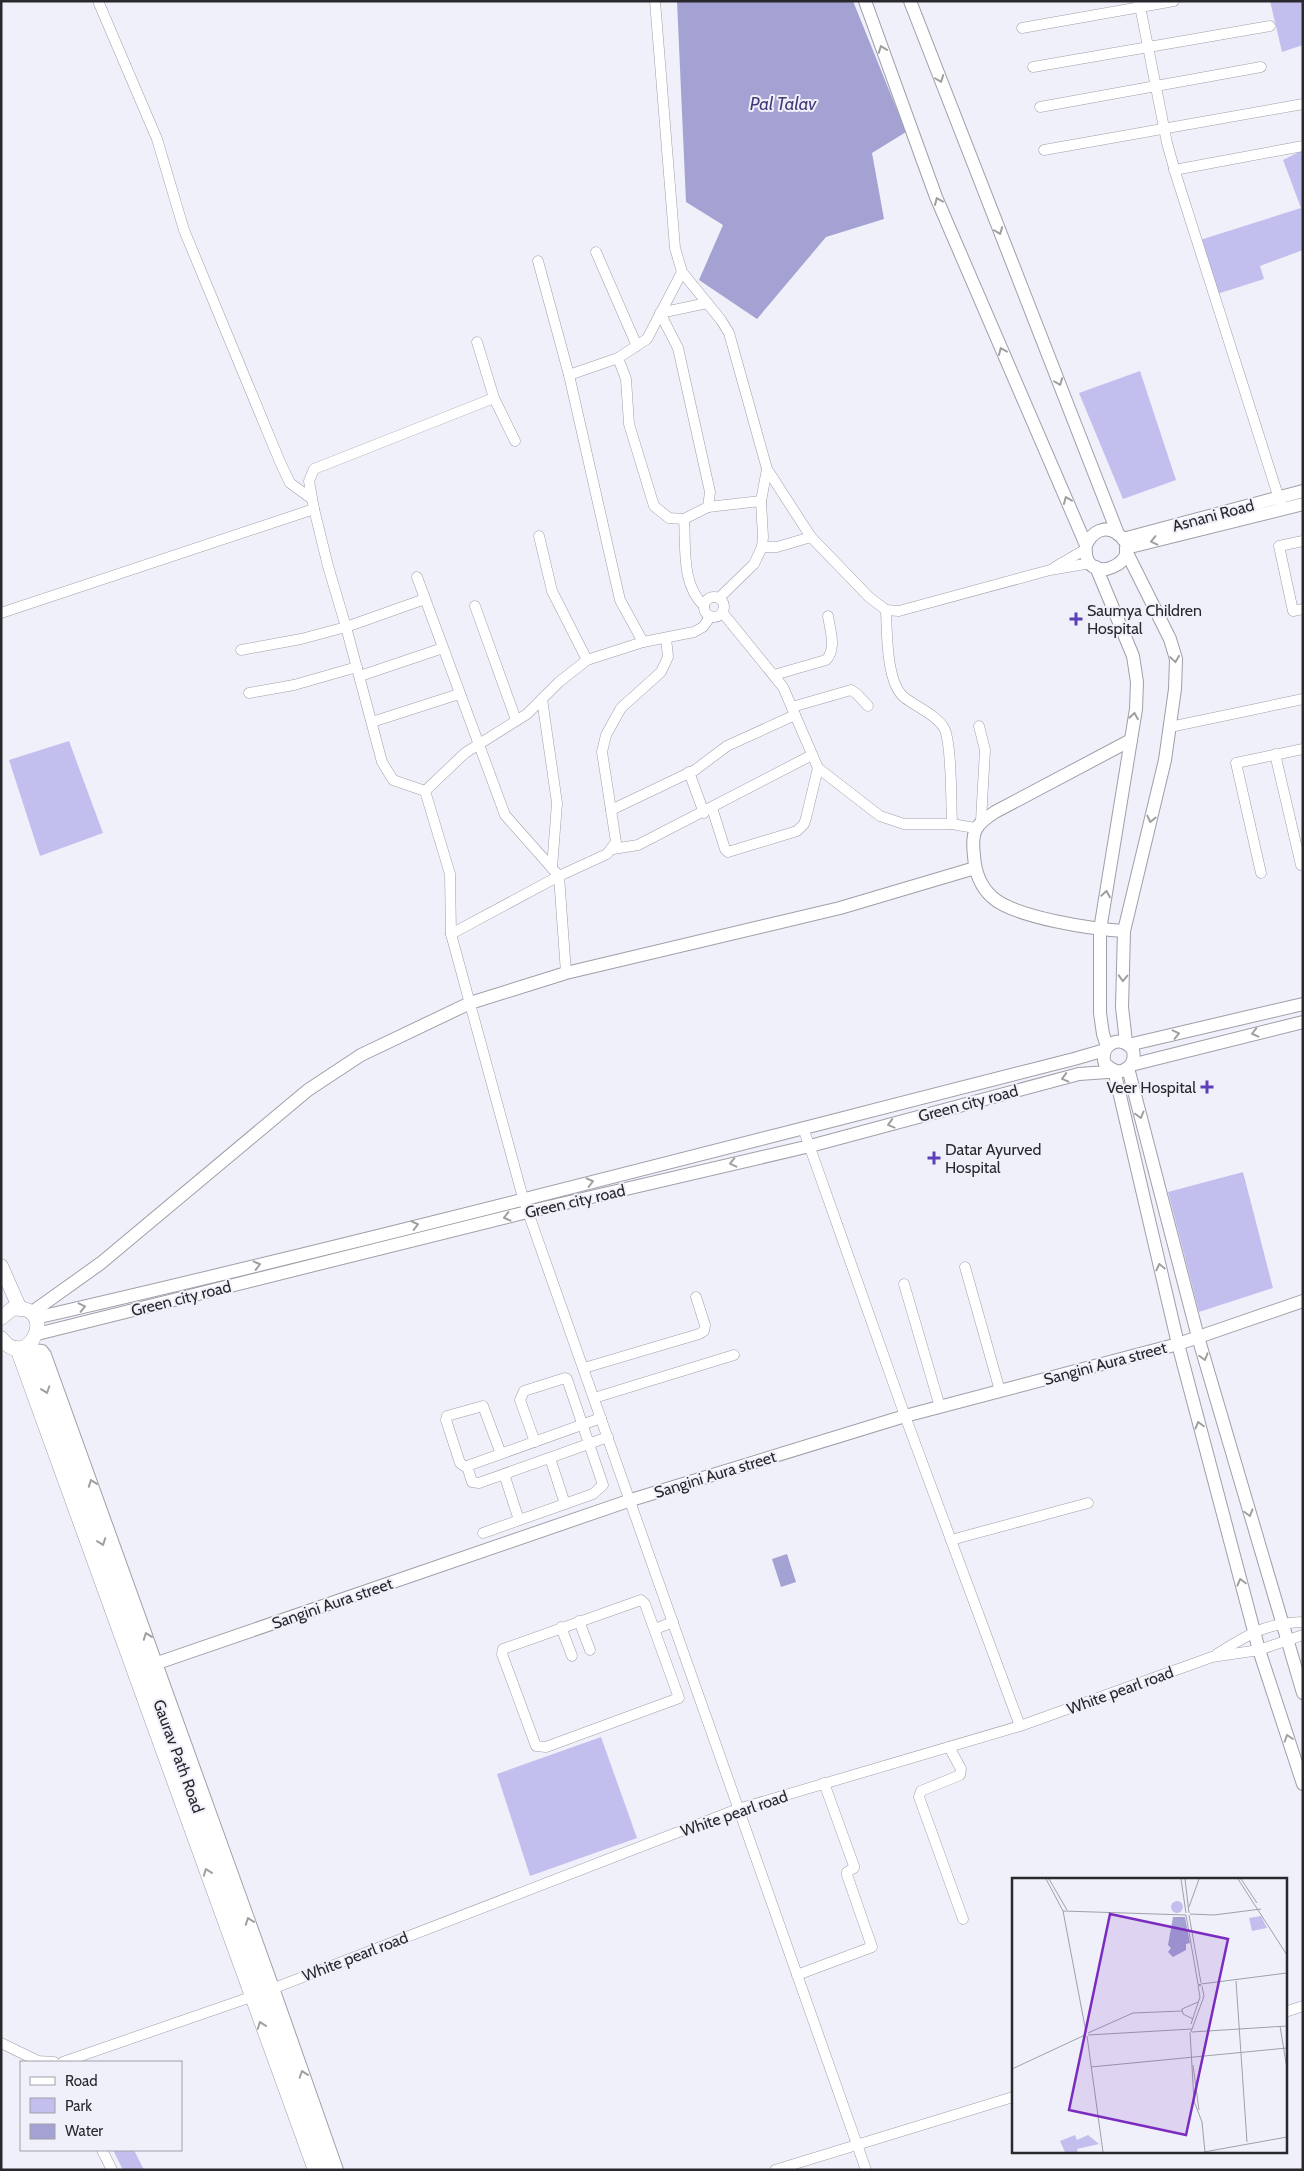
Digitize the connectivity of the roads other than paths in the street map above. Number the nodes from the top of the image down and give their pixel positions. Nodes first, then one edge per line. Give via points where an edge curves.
1 (98, 1) edge
2 (654, 1) edge
3 (865, 1) edge
4 (910, 1) edge
5 (1174, 1) edge
6 (1140, 4) edge
7 (1270, 26) dead end
8 (1022, 28) dead end
9 (1148, 47) junction
10 (1033, 67) dead end
11 (1261, 67) dead end
12 (1156, 85) junction
13 (1303, 104) edge
14 (1040, 107) dead end
15 (1164, 129) junction
16 (1303, 146) edge
17 (1044, 150) dead end
18 (1174, 170) junction
19 (596, 252) dead end
20 (538, 261) dead end
21 (682, 272) junction
22 (707, 302) junction
23 (660, 313) junction
24 (477, 342) dead end
25 (637, 346) junction
26 (618, 358) junction
27 (569, 375) junction
28 (494, 398) junction
29 (515, 441) dead end
30 (767, 469) junction
31 (1303, 491) edge
32 (761, 501) junction
33 (313, 504) junction
34 (1281, 504) junction
35 (1303, 504) edge
36 (708, 508) junction
37 (684, 518) junction
38 (539, 536) dead end
39 (811, 537) junction
40 (1303, 542) edge
41 (1123, 543) junction
42 (762, 547) junction
43 (1086, 547) junction
44 (1093, 565) junction
45 (1050, 570) junction
46 (417, 577) dead end
47 (719, 598) junction
48 (425, 599) junction
49 (475, 606) dead end
50 (704, 606) junction
51 (1303, 609) edge
52 (886, 610) junction
53 (722, 612) junction
54 (1, 613) edge
55 (710, 616) junction
56 (828, 616) dead end
57 (346, 627) junction
58 (666, 638) junction
59 (643, 642) junction
60 (443, 648) junction
61 (241, 650) dead end
62 (587, 660) junction
63 (358, 672) junction
64 (774, 675) junction
65 (249, 692) dead end
66 (460, 694) junction
67 (542, 699) junction
68 (1303, 699) edge
69 (868, 706) dead end
70 (793, 711) junction
71 (516, 720) junction
72 (372, 722) junction
73 (978, 726) dead end
74 (1170, 727) junction
75 (1131, 740) junction
76 (478, 745) junction
77 (1303, 749) edge
78 (1275, 754) junction
79 (812, 755) junction
80 (818, 768) junction
81 (689, 772) junction
82 (425, 791) junction
83 (611, 810) junction
84 (708, 810) junction
85 (952, 824) junction
86 (978, 824) junction
87 (613, 849) junction
88 (1301, 865) dead end
89 (975, 868) junction
90 (555, 872) junction
91 (1260, 872) dead end
92 (1100, 930) junction
93 (1124, 932) junction
94 (451, 934) junction
95 (566, 973) junction
96 (470, 1003) junction
97 (1303, 1004) edge
98 (1303, 1022) edge
99 (1127, 1044) junction
100 (1106, 1048) junction
101 (1130, 1066) junction
102 (1114, 1070) junction
103 (804, 1128) junction
104 (810, 1146) junction
105 (523, 1198) junction
106 (528, 1212) junction
107 (1, 1266) edge
108 (965, 1266) dead end
109 (904, 1284) dead end
110 (696, 1297) dead end
111 (1303, 1301) edge
112 (29, 1313) junction
113 (2, 1315) edge
114 (1198, 1337) junction
115 (1, 1338) edge
116 (29, 1344) junction
117 (1178, 1344) junction
118 (734, 1354) dead end
119 (584, 1368) junction
120 (1000, 1391) junction
121 (594, 1398) junction
122 (940, 1406) junction
123 (905, 1416) junction
124 (601, 1418) junction
125 (584, 1425) junction
126 (608, 1437) junction
127 (535, 1442) junction
128 (590, 1444) junction
129 (501, 1454) junction
130 (550, 1458) junction
131 (467, 1466) junction
132 (504, 1474) junction
133 (631, 1500) junction
134 (1088, 1503) dead end
135 (565, 1504) junction
136 (519, 1520) junction
137 (483, 1533) dead end
138 (951, 1540) junction
139 (578, 1621) junction
140 (673, 1622) junction
141 (1282, 1622) junction
142 (1303, 1622) edge
143 (561, 1627) junction
144 (655, 1629) junction
145 (1254, 1631) junction
146 (1303, 1635) edge
147 (1288, 1642) junction
148 (590, 1650) dead end
149 (1259, 1650) junction
150 (572, 1656) dead end
151 (1212, 1657) junction
152 (147, 1667) junction
153 (1303, 1693) edge
154 (1020, 1726) junction
155 (949, 1747) junction
156 (824, 1783) junction
157 (1303, 1784) edge
158 (738, 1809) junction
159 (963, 1919) dead end
160 (797, 1975) junction
161 (257, 1994) junction
162 (1303, 2006) edge
163 (1286, 2012) edge
164 (1, 2043) edge
165 (38, 2061) edge
166 (66, 2061) edge
167 (1012, 2097) edge
168 (858, 2145) junction
169 (102, 2151) edge
170 (112, 2170) edge
171 (314, 2170) edge
172 (327, 2170) edge
173 (336, 2170) edge
174 (774, 2170) edge
175 (866, 2170) edge

1 - 33 street via 158,139 184,230 280,462 290,483
2 - 21 street via 673,230
43 -> 3 street via 936,197
4 -> 41 street
5 - 6 street
6 - 8 street
6 - 9 street
7 - 9 street
9 - 10 street
9 - 12 street
11 - 12 street
12 - 14 street
12 - 15 street
13 - 15 street
15 - 17 street
15 - 18 street
16 - 18 street
18 - 34 street
19 - 25 street
20 - 27 street
21 - 22 street
21 - 23 street
22 - 23 street
22 - 30 street via 734,345
23 - 25 street via 647,339
23 - 36 street via 678,348 710,492
24 - 28 street
25 - 26 street
26 - 27 street
26 - 37 street via 626,379 628,424 654,506 669,518
27 - 59 street via 620,600
28 - 29 street
28 - 33 street via 314,469 309,481
30 - 32 street
30 - 39 street
31 - 34 street, Asnani Road
32 - 36 street
32 - 42 street
33 - 54 street
33 - 57 street
34 - 35 street, Asnani Road
34 - 41 street, Asnani Road
36 - 37 street
37 - 50 street via 687,573 694,596
38 - 62 street via 552,591
39 - 42 street via 777,547
39 - 52 street via 869,597
40 - 51 street via 1279,546 1293,611
41 - 43 street via 1106,530 1093,534
41 - 44 street via 1120,563 1115,567 1102,570
41 -> 74 street via 1170,639 1176,659
42 - 47 street via 754,564
43 - 44 street via 1087,558
43 - 45 street
44 - 45 street
75 -> 44 street via 1136,709 1133,656
45 - 52 street via 928,604 899,611
46 - 48 street
47 - 50 street via 709,598
47 - 53 street via 724,606
48 - 57 street
48 - 60 street
49 - 71 street
50 - 55 street
52 - 85 street via 889,660 895,684 903,696 937,720 947,734
53 - 55 street
53 - 64 street
55 - 58 street via 703,627 694,632
56 - 64 street via 833,649 826,660
57 - 61 street
57 - 63 street
58 - 59 street
58 - 83 street via 668,657 661,672 621,708 602,745
59 - 62 street
60 - 63 street
60 - 66 street
62 - 67 street
63 - 65 street
63 - 72 street
64 - 70 street
66 - 72 street
66 - 76 street
67 - 71 street
67 - 90 street via 557,803
68 - 74 street
69 - 70 street via 850,690
70 - 79 street
70 - 81 street via 727,746
71 - 76 street
72 - 82 street via 382,762 392,780
73 - 86 street via 985,750
74 -> 93 street via 1166,760
75 - 86 street
92 -> 75 street
76 - 82 street via 465,752
76 - 90 street via 506,815
77 - 78 street
78 - 88 street
78 - 91 street via 1236,764
79 - 80 street
79 - 84 street
80 - 84 street via 804,824 797,830 728,852
80 - 85 street via 880,816 904,824
81 - 83 street
81 - 84 street
82 - 94 street via 450,874
83 - 87 street via 616,842
84 - 87 street via 638,845
85 - 86 street
86 - 89 street via 973,848
87 - 90 street
89 - 92 street via 993,898 1018,912
89 - 95 street via 840,908
90 - 94 street
90 - 95 street
92 - 93 street
92 - 100 street via 1100,1012
93 -> 99 street via 1122,1006
94 - 96 street
95 - 96 street
96 - 105 street
96 - 112 street via 361,1054 308,1090 101,1263
99 -> 97 street
98 -> 101 street
99 - 100 street via 1116,1041
99 - 101 street via 1134,1055
100 - 102 street via 1105,1064
100 - 103 street, Green city road
101 - 102 street via 1122,1071
101 -> 114 street
102 -> 104 street, Green city road via 1079,1074
117 -> 102 street
103 - 104 street
105 -> 103 street, Green city road
104 -> 106 street, Green city road
104 - 123 street
105 - 106 street
112 -> 105 street, Green city road via 162,1288
106 -> 116 street, Green city road
106 - 119 street
107 - 112 main road
108 - 120 street
109 - 122 street
110 - 119 street via 704,1331
111 - 114 street, Sangini Aura street
112 - 113 main road via 12,1309
112 - 116 main road, Gaurav Path Road via 38,1328
114 - 117 street, Sangini Aura street
114 -> 141 street
115 - 116 main road via 10,1346
116 - 152 main road, Gaurav Path Road
117 - 120 street, Sangini Aura street
145 -> 117 street
118 - 121 street
119 - 121 street
120 - 122 street, Sangini Aura street
121 - 124 street
122 - 123 street, Sangini Aura street
123 - 133 street, Sangini Aura street
123 - 138 street
124 - 125 street
124 - 126 street
125 - 127 street
125 - 127 street via 567,1379 524,1392 520,1400
125 - 128 street
126 - 128 street
126 - 133 street
127 - 129 street
128 - 130 street
128 - 135 street via 603,1485 596,1493
129 - 131 street
129 - 131 street via 483,1406 449,1415 446,1420 460,1463
130 - 132 street
130 - 135 street
131 - 132 street via 474,1483
132 - 136 street
133 - 140 street
133 - 152 street, Sangini Aura street
134 - 138 street
135 - 136 street
136 - 137 street
138 - 154 street
139 - 143 street
139 - 144 street via 641,1600
139 - 148 street
140 - 144 street
140 - 158 street
141 - 142 street
141 - 145 street
141 - 147 street
143 - 144 street via 505,1647 502,1651 538,1747 546,1747 678,1698
143 - 150 street
145 - 149 street
145 - 151 street
146 - 147 street
147 - 149 street
147 - 153 street
149 - 151 street
157 -> 149 street
151 - 154 street, White pearl road
152 - 161 main road, Gaurav Path Road
154 - 155 street, White pearl road
155 - 156 street, White pearl road
155 - 159 street via 961,1769 960,1775 920,1791 919,1797
156 - 158 street, White pearl road
156 - 160 street via 854,1866 847,1875 872,1946
158 - 160 street
158 - 161 street, White pearl road
160 - 168 street
161 - 166 street, White pearl road
171 -> 161 main road, Gaurav Path Road
161 - 172 main road, Gaurav Path Road
173 -> 161 street
162 - 163 street
164 - 165 street
167 - 168 street
168 - 174 street
168 - 175 street
169 - 170 street

